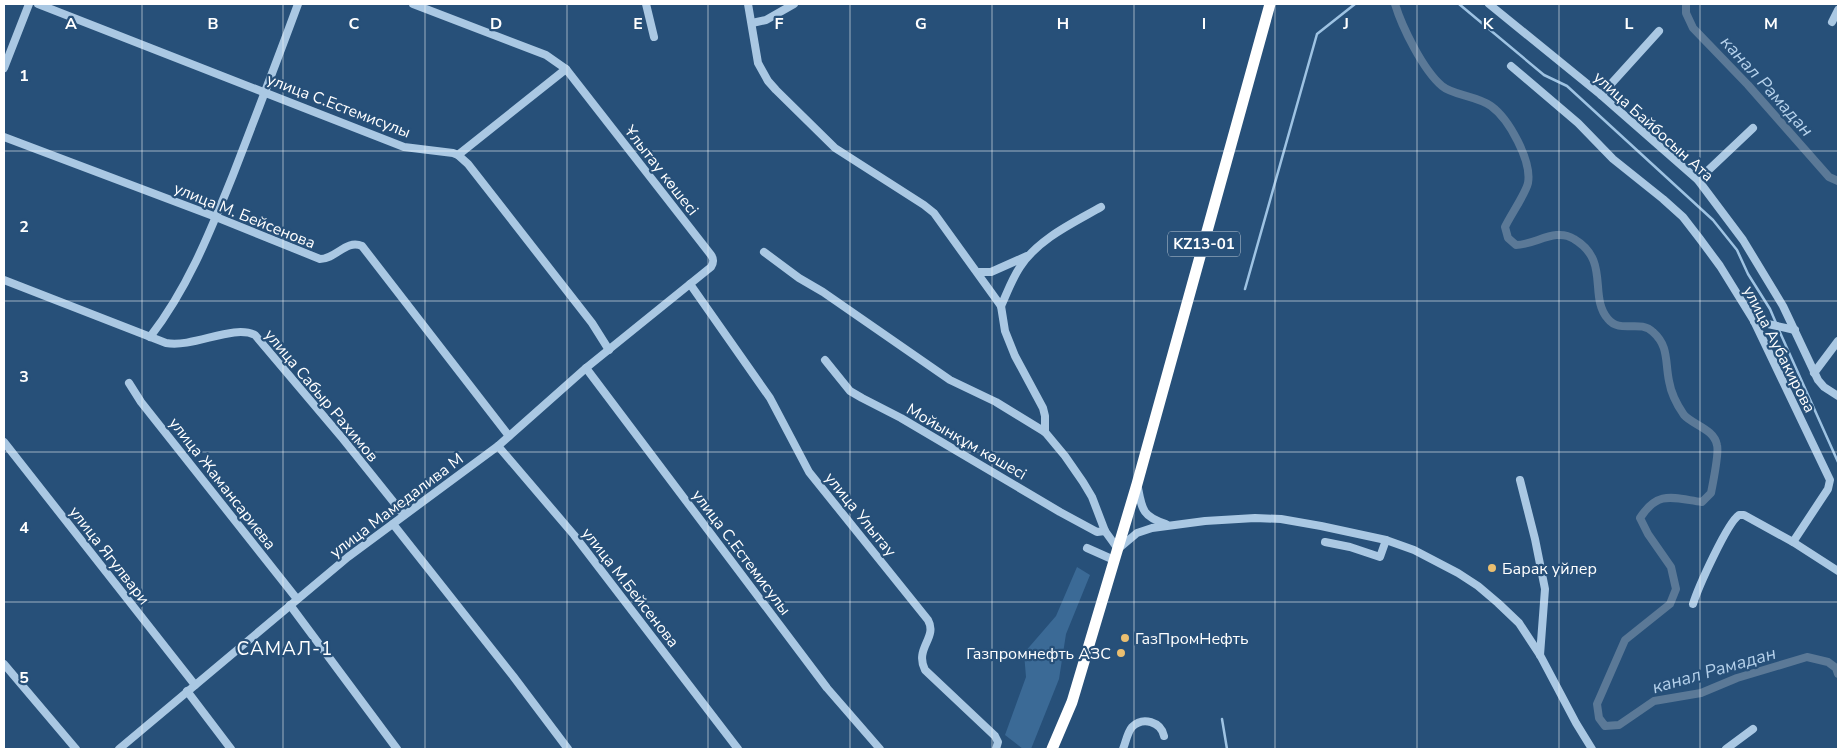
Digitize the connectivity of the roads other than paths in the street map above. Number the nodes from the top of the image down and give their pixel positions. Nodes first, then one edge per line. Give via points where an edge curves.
1 (29, 4) edge
2 (38, 4) edge
3 (298, 4) edge
4 (413, 4) edge
5 (646, 4) edge
6 (748, 4) edge
7 (794, 4) edge
8 (1270, 4) edge
9 (1490, 4) edge
10 (1838, 10) edge
11 (1832, 22) dead end
12 (752, 23) junction
13 (1659, 31) dead end
14 (654, 37) dead end
15 (1511, 66) dead end
16 (4, 68) edge
17 (566, 69) junction
18 (266, 92) junction
19 (1601, 95) junction
20 (1753, 128) dead end
21 (4, 137) edge
22 (458, 155) junction
23 (1698, 180) junction
24 (1101, 206) dead end
25 (216, 218) junction
26 (764, 252) dead end
27 (1030, 255) junction
28 (978, 272) junction
29 (4, 280) edge
30 (690, 284) junction
31 (1001, 306) junction
32 (1754, 321) junction
33 (1795, 330) junction
34 (150, 337) junction
35 (1838, 341) edge
36 (609, 350) junction
37 (825, 360) dead end
38 (586, 368) junction
39 (1814, 373) junction
40 (129, 383) dead end
41 (1838, 396) edge
42 (1045, 432) junction
43 (509, 436) junction
44 (4, 442) edge
45 (498, 446) junction
46 (1520, 480) dead end
47 (1137, 484) junction
48 (404, 515) junction
49 (393, 524) junction
50 (1171, 525) junction
51 (1105, 531) junction
52 (1386, 540) junction
53 (1325, 542) dead end
54 (1793, 542) junction
55 (1087, 548) dead end
56 (1116, 554) junction
57 (1838, 571) edge
58 (297, 599) junction
59 (1693, 604) dead end
60 (290, 605) junction
61 (1540, 655) junction
62 (4, 664) edge
63 (195, 685) junction
64 (187, 691) junction
65 (1753, 729) dead end
66 (1164, 736) dead end
67 (76, 749) edge
68 (119, 749) edge
69 (231, 749) edge
70 (397, 749) edge
71 (568, 749) edge
72 (738, 749) edge
73 (880, 749) edge
74 (996, 749) edge
75 (1052, 749) edge
76 (1123, 749) edge
77 (1592, 749) edge
78 (1726, 749) edge

1 - 16 street
2 - 18 street, улица С.Естемисулы
3 - 18 street
4 - 17 street via 540,53
5 - 14 street
6 - 12 street
7 - 12 street via 766,20
8 - 47 highway, KZ13-01
9 - 19 street, улица Байбосын Ата
10 - 11 street
12 - 28 street via 758,63 776,90 836,148 934,213
13 - 19 street
15 - 32 street, улица Аубакирова via 1683,218 1720,266
17 - 22 street
17 - 30 street, Ұлытау көшесі via 714,259 711,267
18 - 22 street, улица С.Естемисулы via 404,147
18 - 25 street
19 - 23 street, улица Байбосын Ата
20 - 23 street
21 - 25 street, улица М. Бейсенова
22 - 36 street via 592,323
23 - 33 street, улица Байбосын Ата via 1743,240
24 - 27 street via 1064,228
25 - 34 street via 185,285
25 - 43 street, улица М. Бейсенова via 320,259 350,245 362,246
26 - 42 street via 950,380 996,402
27 - 28 street via 991,272
27 - 31 street via 1016,273
28 - 31 street
29 - 34 street, улица Сабыр Рахимов
30 - 36 street, улица Мамедалива М
30 - 74 street, улица Улытау via 770,398 809,472 928,620 931,628 921,659 925,670 995,736 998,742
31 - 42 street via 1005,331 1015,356 1043,408
32 - 33 street
32 - 54 street, улица Аубакирова via 1830,480 1828,489
33 - 39 street, улица Байбосын Ата
34 - 48 street, улица Сабыр Рахимов via 175,345 242,331 254,335
35 - 39 street
36 - 38 street, улица Мамедалива М
37 - 51 street, Мойынқұм көшесі via 850,391 1060,512 1097,532
38 - 43 street, улица Мамедалива М
38 - 73 street, улица С.Естемисулы via 827,688
39 - 41 street, улица Байбосын Ата
40 - 58 street, улица Жамансариева via 140,402
42 - 51 street via 1084,482
43 - 45 street, улица Мамедалива М
44 - 63 street, улица Ягулвари
45 - 48 street, улица Мамедалива М
45 - 72 street, улица М.Бейсенова via 574,536
46 - 61 street via 1545,589
47 - 50 street via 1146,514
47 - 56 highway, KZ13-01
48 - 49 street, улица Мамедалива М
49 - 58 street, улица Мамедалива М
49 - 71 street
50 - 52 street via 1238,518 1281,520
50 - 56 street via 1137,533
51 - 56 street
52 - 53 street via 1380,557
52 - 61 street via 1414,550 1478,586 1512,616
54 - 57 street
54 - 59 street via 1744,515 1738,515 1712,560
55 - 56 street
56 - 75 highway, KZ13-01 via 1072,702
58 - 60 street, улица Мамедалива М
60 - 63 street, улица Мамедалива М
60 - 70 street
61 - 77 street
62 - 67 street
63 - 64 street, улица Мамедалива М
64 - 68 street, улица Мамедалива М
64 - 69 street
65 - 78 street
66 - 76 street via 1154,723 1141,722 1129,731

